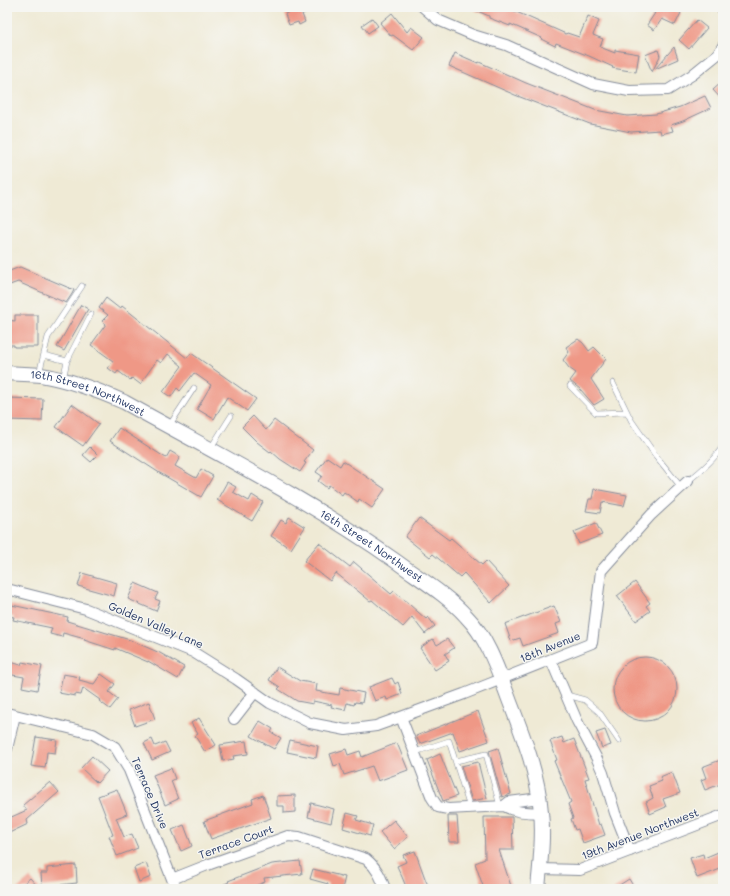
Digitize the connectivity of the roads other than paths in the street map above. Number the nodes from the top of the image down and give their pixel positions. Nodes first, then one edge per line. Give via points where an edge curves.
1 (424, 7) edge
2 (720, 7) edge
3 (723, 9) edge
4 (723, 46) edge
5 (82, 286) dead end
6 (92, 314) dead end
7 (44, 355) junction
8 (67, 361) junction
9 (7, 373) edge
10 (39, 375) junction
11 (63, 381) junction
12 (612, 383) dead end
13 (570, 386) dead end
14 (194, 388) dead end
15 (627, 412) junction
16 (232, 416) dead end
17 (169, 427) junction
18 (723, 446) edge
19 (209, 450) junction
20 (685, 484) junction
21 (7, 590) edge
22 (551, 660) junction
23 (502, 680) junction
24 (255, 692) junction
25 (566, 695) junction
26 (11, 714) edge
27 (401, 717) junction
28 (234, 719) dead end
29 (376, 726) joint
30 (619, 741) dead end
31 (7, 749) edge
32 (415, 752) junction
33 (456, 761) junction
34 (540, 798) junction
35 (502, 806) junction
36 (470, 808) junction
37 (542, 813) junction
38 (723, 815) edge
39 (630, 851) junction
40 (540, 868) junction
41 (172, 879) junction
42 (176, 889) edge
43 (385, 889) edge
44 (538, 889) edge

1 - 4 street via 438,20 473,35 506,45 593,84 629,91 668,90 692,75 718,54
2 - 3 street
5 - 7 lane via 48,337
6 - 8 lane
7 - 8 lane
7 - 10 lane
8 - 11 lane
9 - 10 street, 16th Street Northwest
10 - 11 street, 16th Street Northwest
11 - 17 street, 16th Street Northwest via 124,402
12 - 15 lane
13 - 15 lane via 596,413
14 - 17 lane
15 - 20 lane via 656,456
16 - 19 lane
17 - 19 street, 16th Street Northwest
18 - 20 lane via 702,470
19 - 23 street, 16th Street Northwest via 298,499 370,543 454,604 478,631
20 - 22 street, 18th Avenue via 651,515 601,571 592,643
21 - 24 street, Golden Valley Lane via 86,609 193,652
22 - 23 street, 18th Avenue
22 - 25 street
23 - 27 street, 18th Avenue
23 - 34 street, 16th Street Northwest via 534,768
24 - 28 street
24 - 29 street, Golden Valley Lane via 270,703 310,723 346,730
25 - 30 lane via 585,700 599,712
25 - 39 street via 598,759
26 - 31 street
26 - 41 street, Terrace Drive via 93,734 115,746 129,770
27 - 29 street, 18th Avenue
27 - 32 street
32 - 33 lane via 449,741
32 - 36 street via 432,798 438,807
33 - 35 lane via 486,754
33 - 36 lane
34 - 35 street via 510,802
34 - 37 street, 16th Street Northwest
35 - 36 street
35 - 37 street via 520,812
37 - 40 street, 16th Street Northwest
38 - 39 street, 19th Avenue Northwest
39 - 40 street, 19th Avenue Northwest via 580,870
40 - 44 street, 16th Street Northwest
41 - 42 street, Terrace Drive
41 - 43 street, Terrace Court via 288,836 299,837 366,859 380,874

